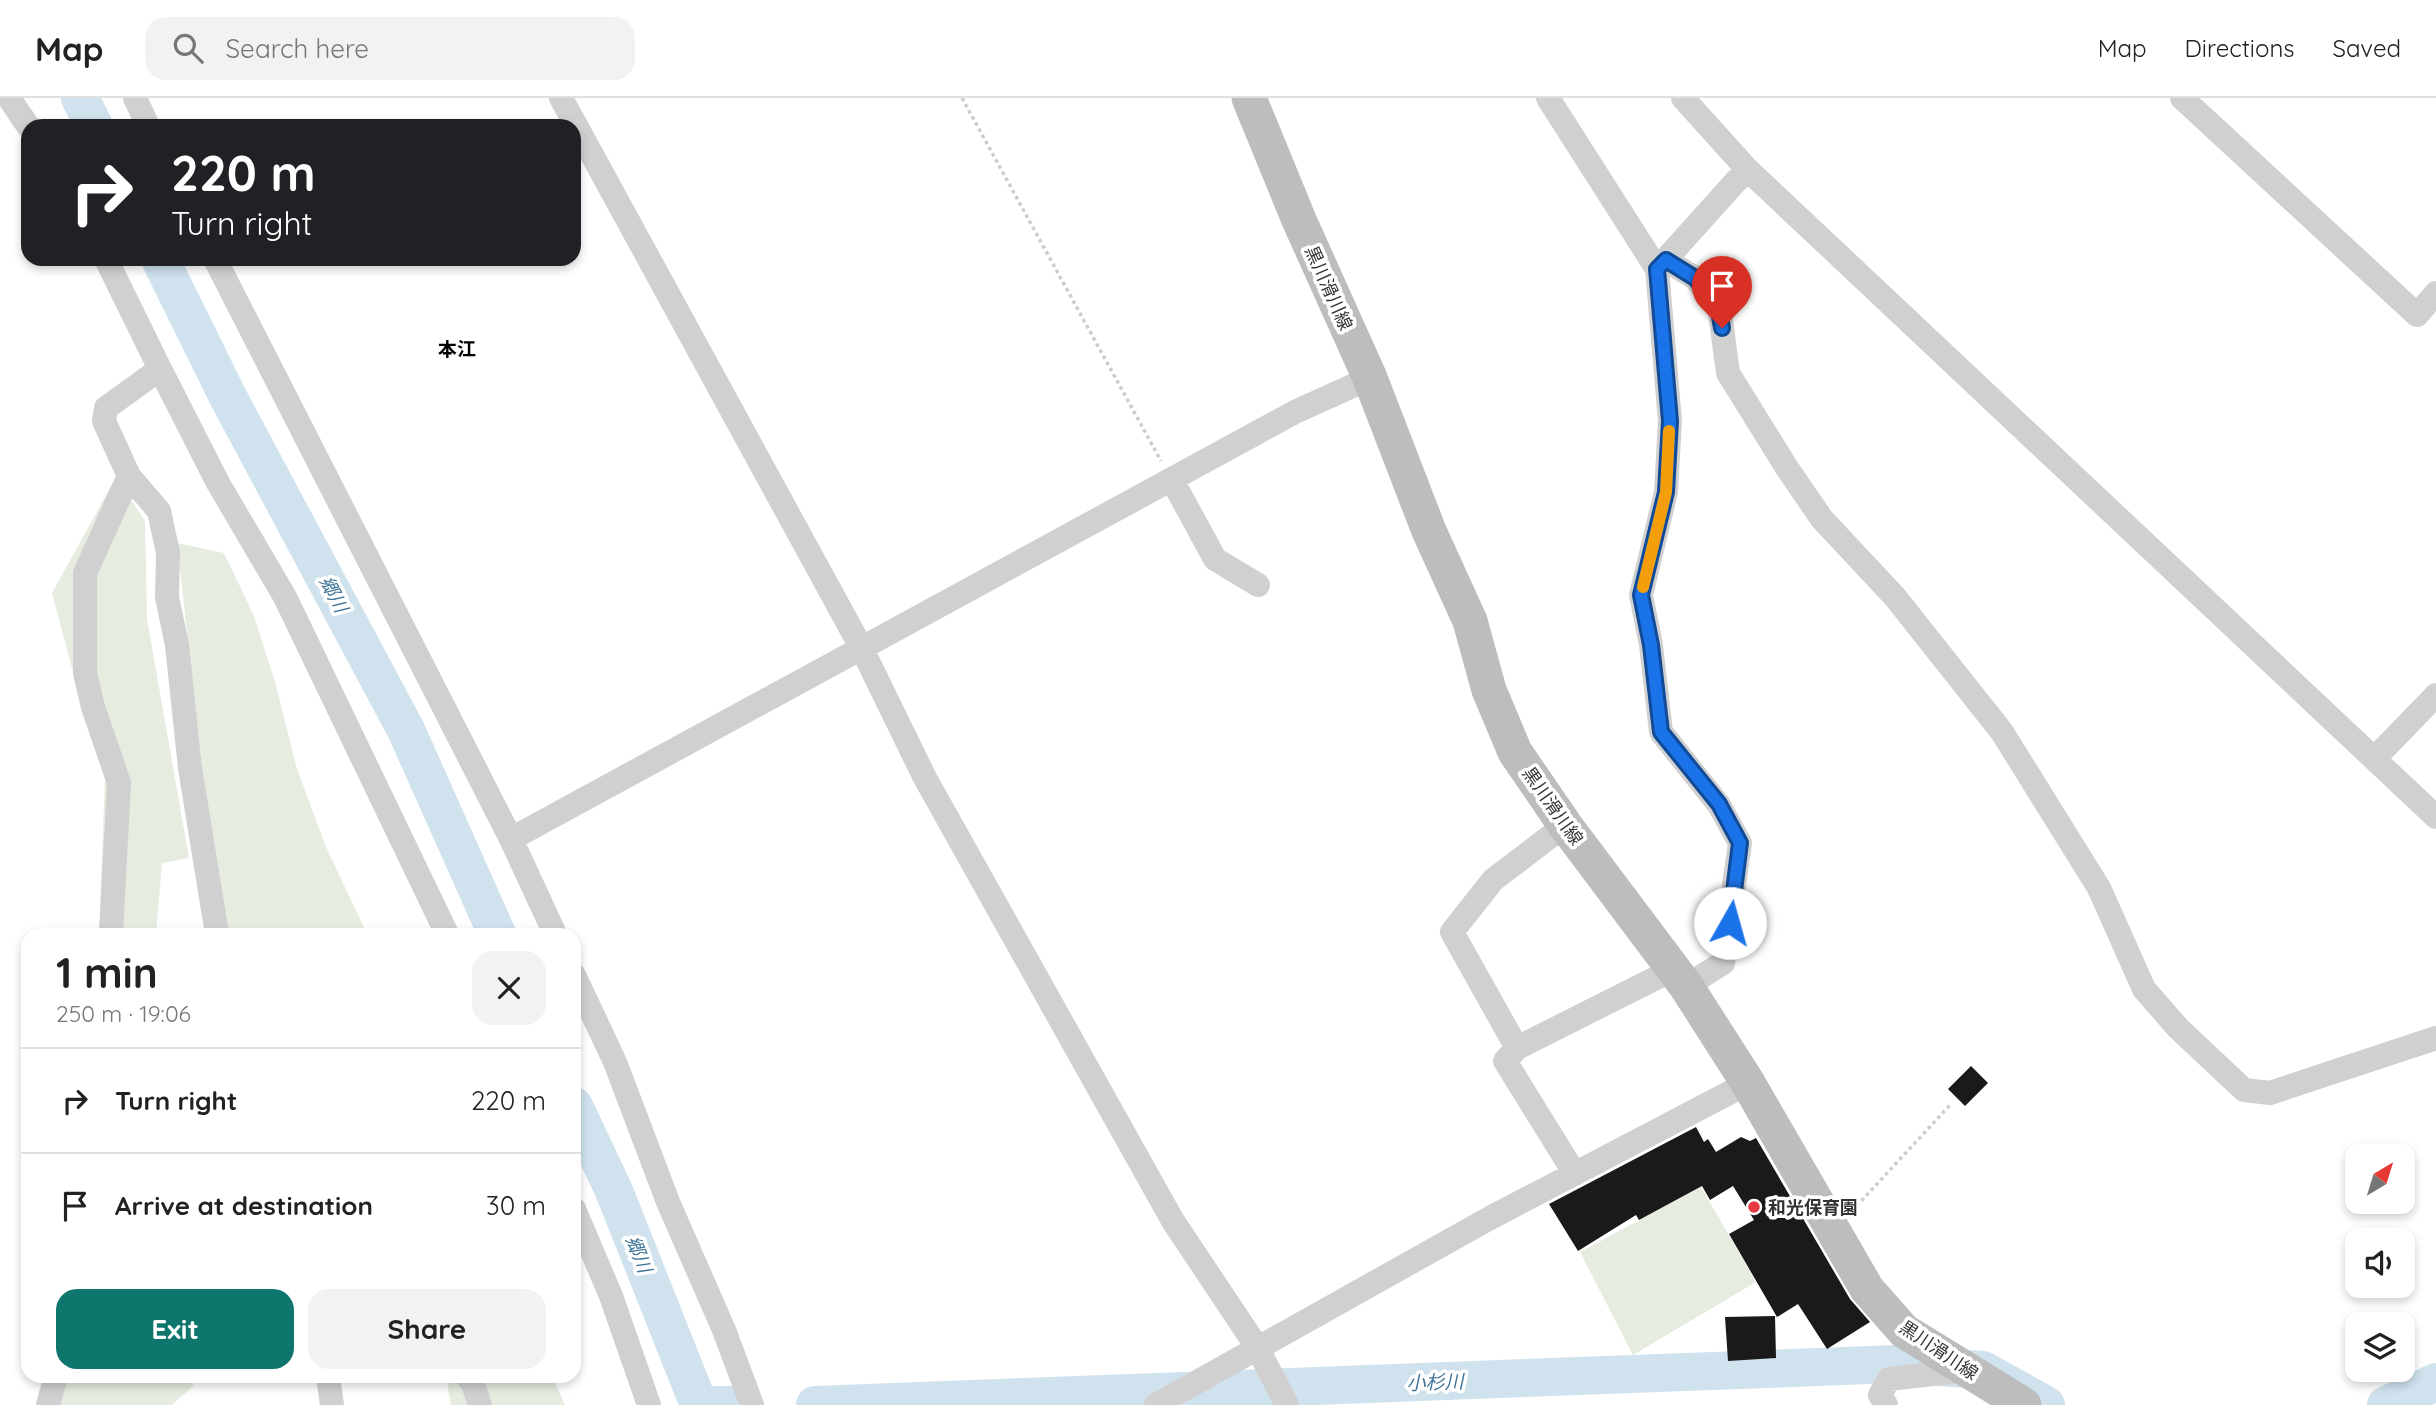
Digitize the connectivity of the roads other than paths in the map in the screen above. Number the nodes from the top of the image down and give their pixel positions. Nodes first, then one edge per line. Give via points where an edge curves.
1 (9, 98) edge
2 (135, 98) edge
3 (561, 98) edge
4 (1249, 98) edge
5 (1548, 98) edge
6 (1683, 98) edge
7 (2182, 98) edge
8 (23, 119) edge
9 (145, 119) edge
10 (572, 119) edge
11 (581, 135) edge
12 (1747, 169) junction
13 (1662, 264) junction
14 (109, 266) edge
15 (219, 266) edge
16 (2436, 293) edge
17 (160, 369) junction
18 (1370, 378) junction
19 (129, 476) junction
20 (1172, 480) junction
21 (1258, 585) dead end
22 (862, 649) junction
23 (2436, 695) edge
24 (2374, 759) junction
25 (2436, 817) edge
26 (1565, 825) junction
27 (511, 839) junction
28 (111, 928) edge
29 (217, 928) edge
30 (444, 928) edge
31 (552, 928) edge
32 (1680, 977) junction
33 (581, 990) edge
34 (2436, 1038) edge
35 (1517, 1048) junction
36 (1748, 1083) junction
37 (1575, 1174) junction
38 (581, 1225) edge
39 (1257, 1347) junction
40 (1968, 1370) junction
41 (54, 1383) edge
42 (329, 1383) edge
43 (473, 1383) edge
44 (48, 1405) edge
45 (332, 1405) edge
46 (480, 1405) edge
47 (649, 1405) edge
48 (752, 1405) edge
49 (1156, 1405) edge
50 (1287, 1405) edge
51 (1886, 1405) edge
52 (2024, 1405) edge

1 - 8 street
2 - 9 street
3 - 10 street
4 - 18 main road, 黒川滑川線
5 - 13 street
6 - 12 street
7 - 16 street via 2417,315
11 - 22 street
12 - 13 street
12 - 24 street
13 - 32 street via 1670,421 1666,492 1641,595 1661,732 1719,804 1740,843 1723,963
13 - 34 street via 1695,278 1718,305 1728,373 1787,468 1822,519 1895,597 2002,732 2099,888 2144,989 2178,1028 2244,1090 2270,1093
14 - 17 street
15 - 27 street
17 - 19 street via 106,408 104,421
17 - 30 street via 218,483 285,597
18 - 20 street via 1295,412
18 - 26 main road, 黒川滑川線 via 1429,531 1470,621 1489,690 1515,752
19 - 28 street via 85,573 85,673 119,783
19 - 29 street via 159,511 168,553 167,597
20 - 21 street via 1215,559
20 - 22 street
22 - 27 street
22 - 39 street via 925,778 1173,1221
23 - 24 street
24 - 25 street
26 - 32 main road, 黒川滑川線
26 - 35 street via 1493,880 1452,932
27 - 31 street
32 - 35 street
32 - 36 main road, 黒川滑川線
33 - 48 street via 615,1062
35 - 37 street via 1506,1061
36 - 37 street
36 - 40 main road, 黒川滑川線 via 1867,1289 1904,1331
37 - 39 street
38 - 47 street
39 - 49 street
39 - 50 street
40 - 51 street via 1889,1379 1880,1395
40 - 52 main road, 黒川滑川線
41 - 44 street
42 - 45 street
43 - 46 street

